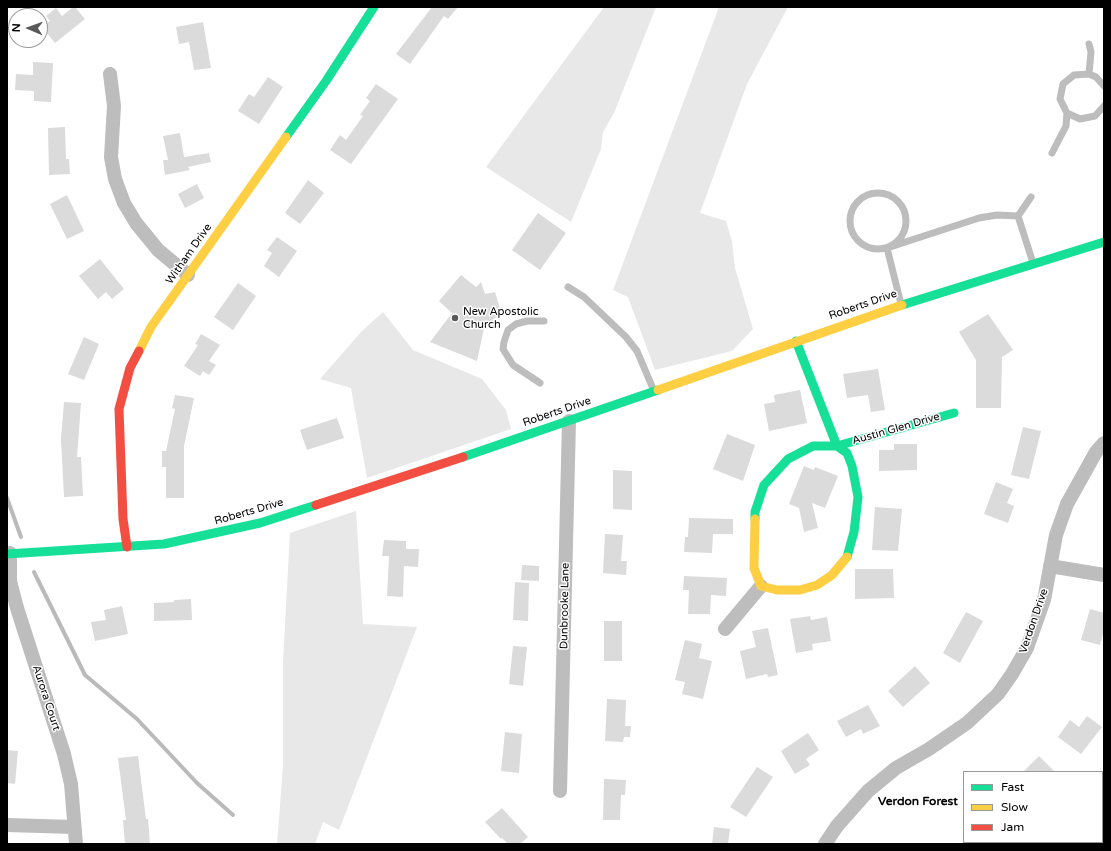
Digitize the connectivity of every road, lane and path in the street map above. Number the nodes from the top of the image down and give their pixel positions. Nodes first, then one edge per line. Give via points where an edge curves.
1 (374, 7) edge
2 (1089, 44) dead end
3 (110, 74) dead end
4 (1089, 74) junction
5 (1104, 86) edge
6 (1104, 106) edge
7 (1067, 113) junction
8 (1052, 153) dead end
9 (1031, 197) dead end
10 (1018, 216) junction
11 (1104, 242) edge
12 (887, 248) junction
13 (1033, 265) junction
14 (188, 275) junction
15 (568, 287) dead end
16 (901, 305) junction
17 (544, 321) dead end
18 (796, 341) junction
19 (540, 383) dead end
20 (654, 391) junction
21 (954, 412) dead end
22 (569, 421) junction
23 (1104, 443) edge
24 (837, 446) junction
25 (127, 547) junction
26 (8, 554) edge
27 (1050, 566) junction
28 (1104, 575) edge
29 (761, 586) junction
30 (725, 629) dead end
31 (560, 791) dead end
32 (7, 825) edge
33 (74, 827) junction
34 (76, 844) edge
35 (825, 844) edge

1 - 14 street, Witham Drive via 326,81
2 - 4 lane
3 - 14 street via 114,106 111,157 115,179 124,203 158,250
4 - 5 lane via 1096,77
4 - 7 lane via 1074,75 1063,84 1060,99
6 - 7 lane via 1095,116 1088,119 1080,119
7 - 8 lane via 1066,126
9 - 10 lane
10 - 12 lane via 997,215 979,218
10 - 13 lane
11 - 13 street, Roberts Drive
12 - 12 lane via 895,243 903,232 906,218 904,210 891,196 878,193 865,196 852,209 850,218 854,236 869,248
12 - 16 lane
13 - 16 street, Roberts Drive
14 - 25 street, Witham Drive via 151,327 130,368 119,409 123,520
15 - 20 lane via 584,297 626,337 637,351
16 - 18 street, Roberts Drive
17 - 19 lane via 516,324 508,330 503,349 513,365
18 - 20 street, Roberts Drive
18 - 24 street, Austin Glen Drive
20 - 22 street, Roberts Drive
21 - 24 street, Austin Glen Drive
22 - 25 street, Roberts Drive via 260,523 164,544
22 - 31 street, Dunbrooke Lane
23 - 27 street, Verdon Drive via 1096,452 1067,504 1056,535
24 - 29 street, Austin Glen Drive via 813,446 788,459 764,486 755,512 754,568
24 - 29 street, Austin Glen Drive via 847,453 858,497 854,532 847,557 832,575 817,585 800,590 777,590
25 - 26 street, Roberts Drive
26 - 33 street, Aurora Court via 16,608 64,754
27 - 28 street
27 - 35 street, Verdon Drive via 1044,600 1027,648 998,694 967,723 896,768 868,791 837,826
29 - 30 street
32 - 33 street
33 - 34 street, Aurora Court

